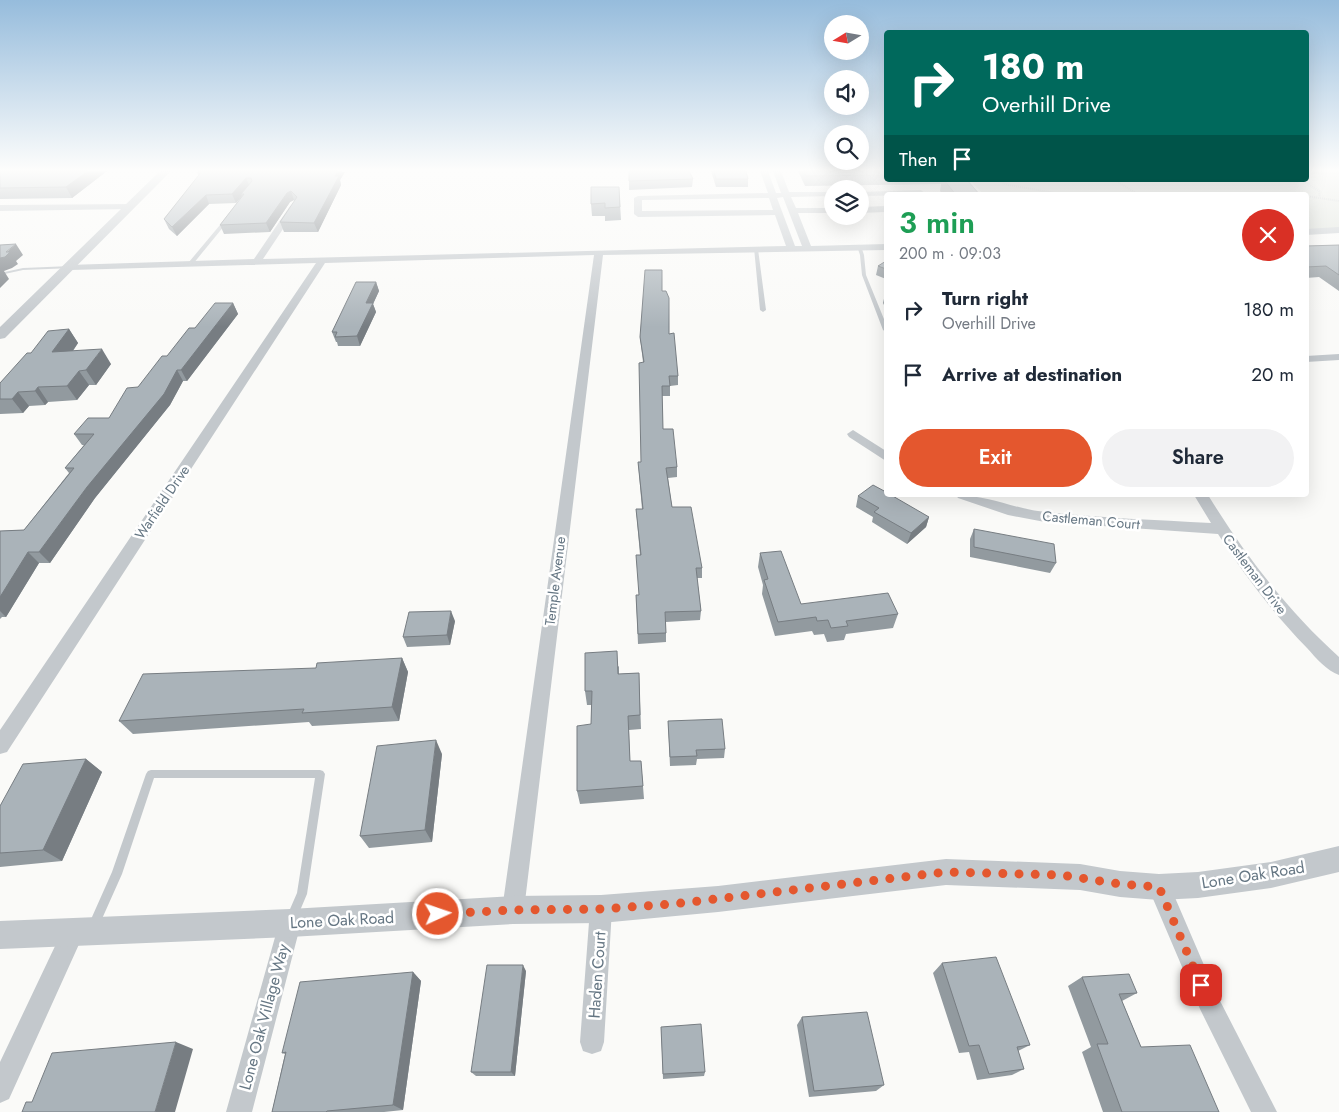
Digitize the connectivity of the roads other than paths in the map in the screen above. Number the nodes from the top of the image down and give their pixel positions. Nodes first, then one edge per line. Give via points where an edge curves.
1 (114, 223) edge
2 (225, 223) edge
3 (283, 223) edge
4 (782, 223) edge
5 (798, 223) edge
6 (1339, 230) edge
7 (1309, 232) edge
8 (859, 247) junction
9 (884, 247) edge
10 (791, 248) junction
11 (807, 248) junction
12 (756, 249) junction
13 (600, 252) junction
14 (323, 259) junction
15 (257, 261) junction
16 (191, 263) junction
17 (71, 266) junction
18 (0, 274) edge
19 (763, 310) dead end
20 (884, 325) edge
21 (0, 335) edge
22 (1339, 357) edge
23 (1309, 359) edge
24 (853, 434) dead end
25 (884, 456) edge
26 (969, 497) edge
27 (1202, 497) edge
28 (1221, 529) junction
29 (1339, 668) edge
30 (0, 746) edge
31 (1339, 858) edge
32 (1159, 887) junction
33 (601, 909) junction
34 (513, 910) junction
35 (290, 923) junction
36 (82, 930) junction
37 (0, 935) edge
38 (592, 1042) dead end
39 (0, 1090) edge
40 (238, 1112) edge
41 (1264, 1112) edge

1 - 17 street
2 - 16 lane
3 - 15 street
4 - 10 street
5 - 11 street
6 - 7 street
8 - 9 street
8 - 11 street
8 - 20 lane via 864,275
10 - 11 street
10 - 12 street
12 - 13 street
12 - 19 lane
13 - 14 street
13 - 34 street, Temple Avenue
14 - 15 street
14 - 30 street, Warfield Drive
15 - 16 street
16 - 17 street
17 - 18 lane
17 - 21 street
22 - 23 street
24 - 25 street
26 - 28 street, Castleman Court via 1008,510 1044,517
27 - 28 street, Castleman Drive
28 - 29 street, Castleman Drive via 1274,604
31 - 32 street, Lone Oak Road via 1241,881
32 - 33 street, Lone Oak Road via 1061,875 946,872 718,900
32 - 41 street via 1208,1002
33 - 34 street, Lone Oak Road
33 - 38 street, Haden Court
34 - 35 street, Lone Oak Road
35 - 36 street, Lone Oak Road
35 - 36 lane via 302,894 320,774 151,774 117,874
35 - 40 street, Lone Oak Village Way
36 - 37 street, Lone Oak Road
36 - 39 street

